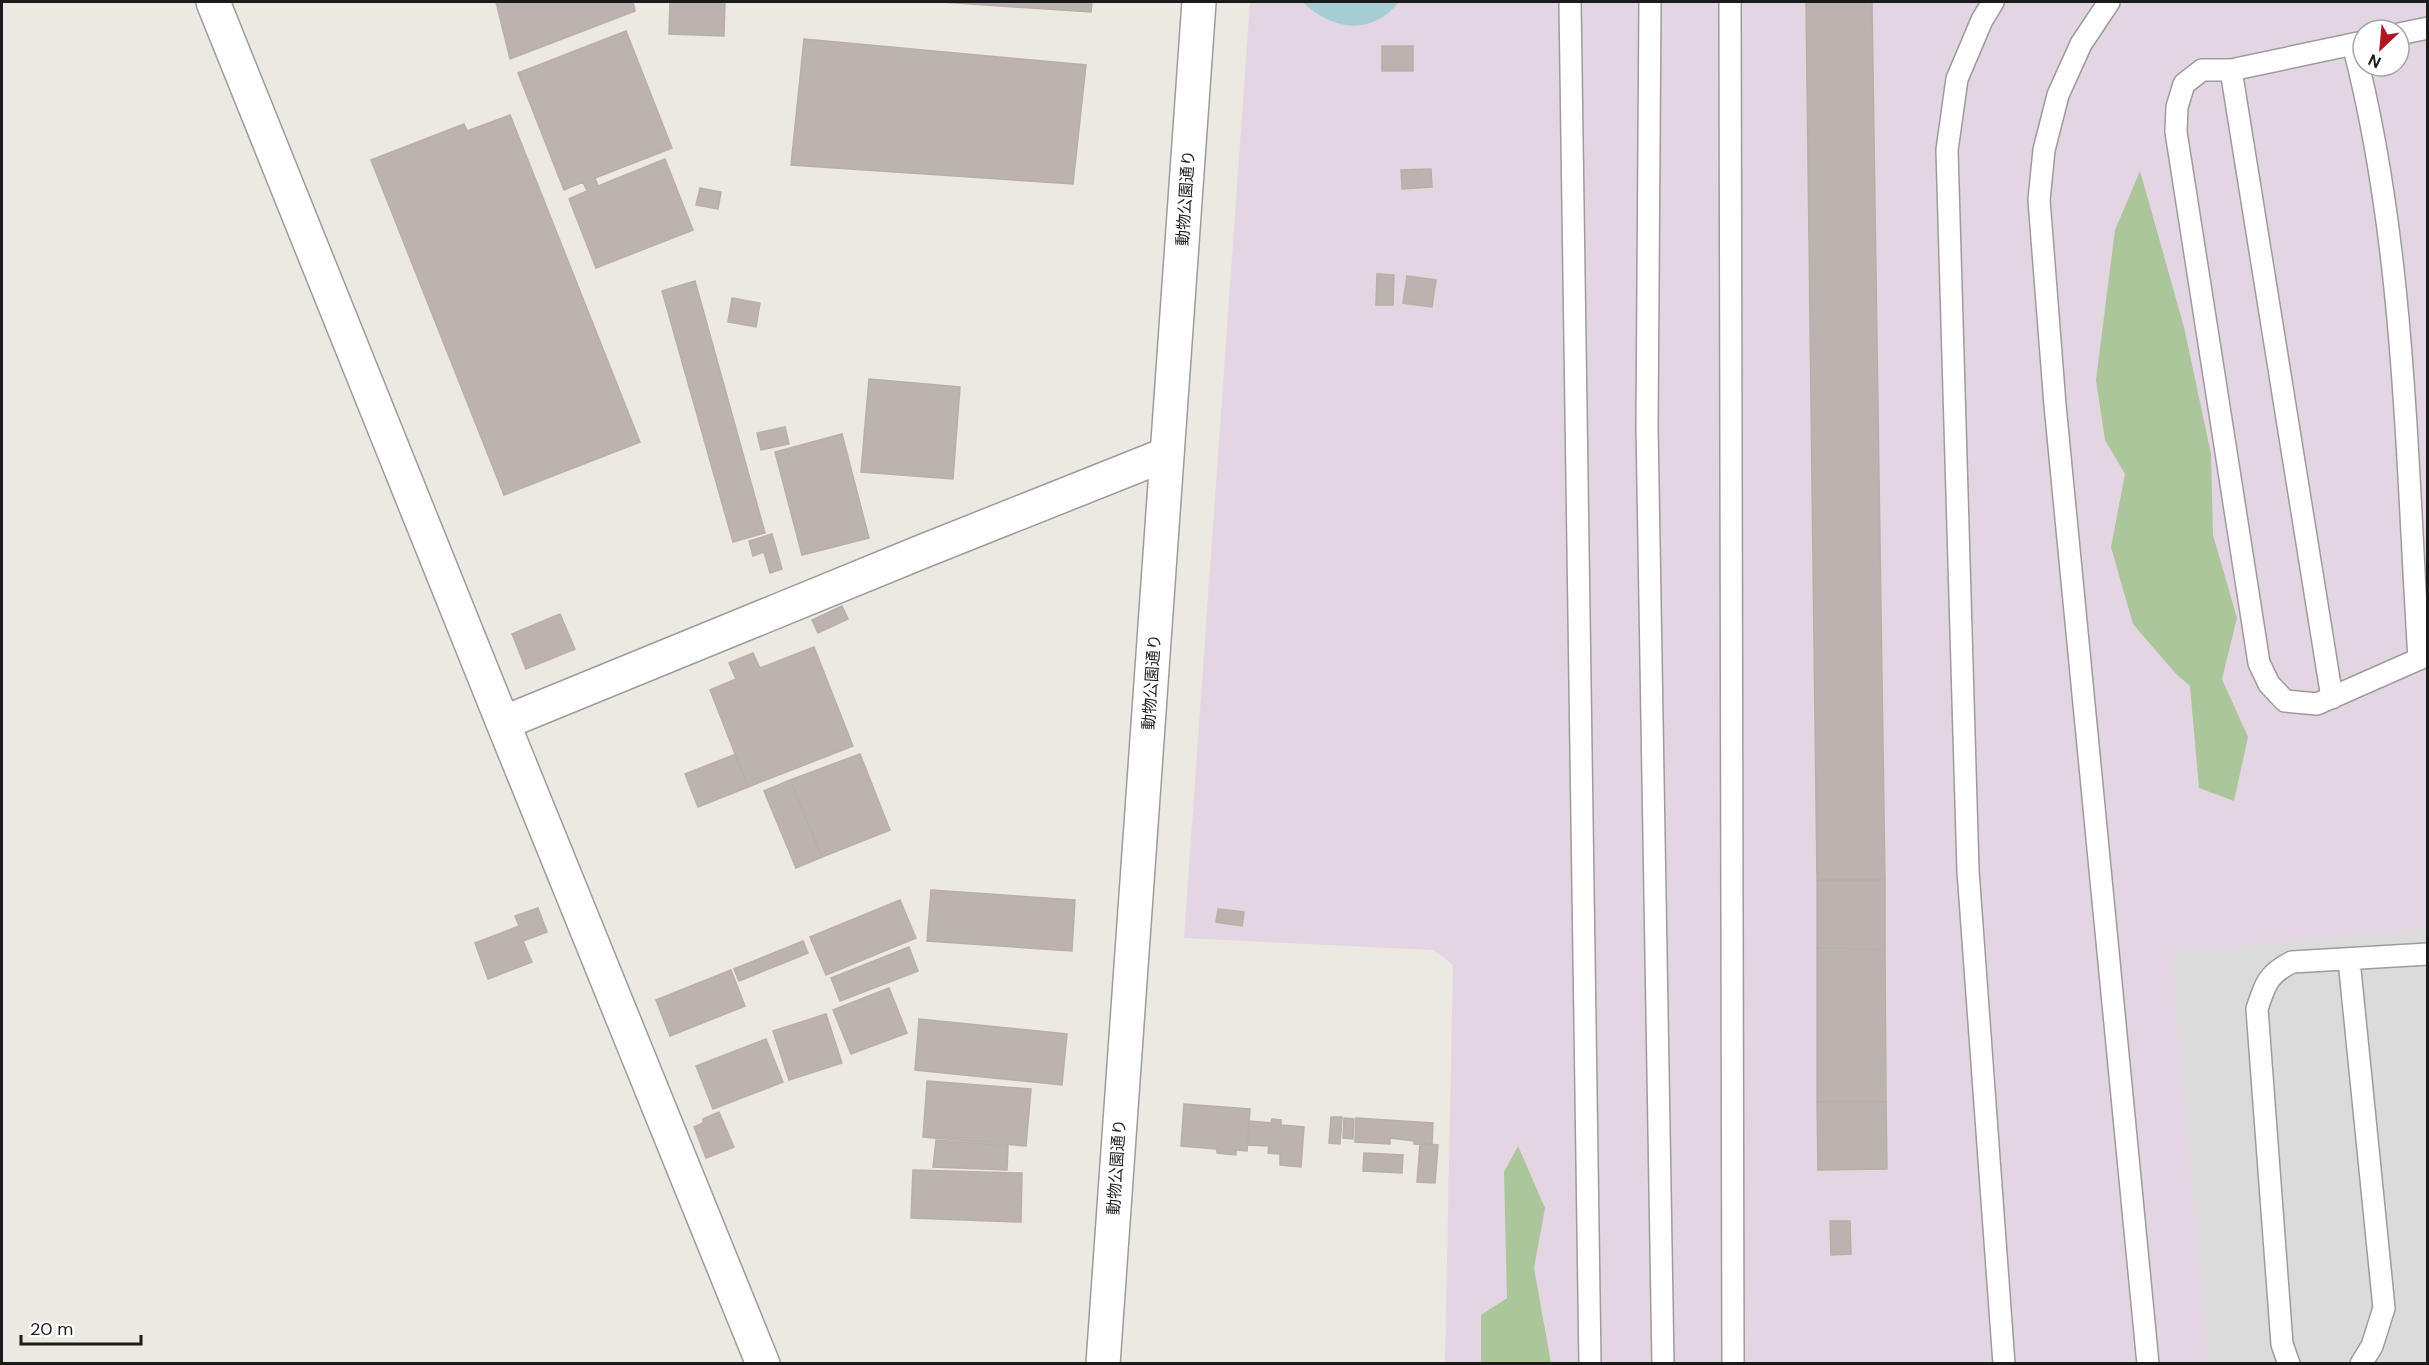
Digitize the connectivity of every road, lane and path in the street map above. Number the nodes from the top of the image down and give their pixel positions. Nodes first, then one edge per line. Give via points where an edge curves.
1 (213, 2) edge
2 (1199, 2) edge
3 (1570, 2) edge
4 (1650, 2) edge
5 (1730, 2) edge
6 (1993, 2) edge
7 (2109, 2) edge
8 (2427, 29) edge
9 (2411, 32) edge
10 (2351, 44) edge
11 (2231, 70) junction
12 (2364, 78) edge
13 (1167, 454) junction
14 (2423, 657) edge
15 (2332, 698) junction
16 (502, 723) junction
17 (2427, 954) edge
18 (2349, 960) junction
19 (763, 1364) edge
20 (1103, 1364) edge
21 (1590, 1364) edge
22 (1663, 1364) edge
23 (1733, 1364) edge
24 (2004, 1364) edge
25 (2148, 1364) edge
26 (2289, 1364) edge
27 (2361, 1364) edge

1 - 16 street
2 - 13 street, 動物公園通り
3 - 21 lane
4 - 22 lane via 1647,426
5 - 23 lane
6 - 24 lane via 1957,79 1947,150 1968,871
7 - 25 lane via 2081,44 2058,95 2044,150 2039,200 2055,405
8 - 9 lane
10 - 11 lane
11 - 15 lane
11 - 15 lane via 2202,70 2184,84 2177,107 2176,132 2259,663 2269,684 2285,701 2317,704
12 - 14 lane via 2397,305
13 - 16 street
13 - 20 street, 動物公園通り
14 - 15 lane
16 - 19 street
17 - 18 lane
18 - 26 lane via 2292,962 2276,970 2265,984 2257,1009 2282,1344
18 - 27 lane via 2384,1308 2372,1346

